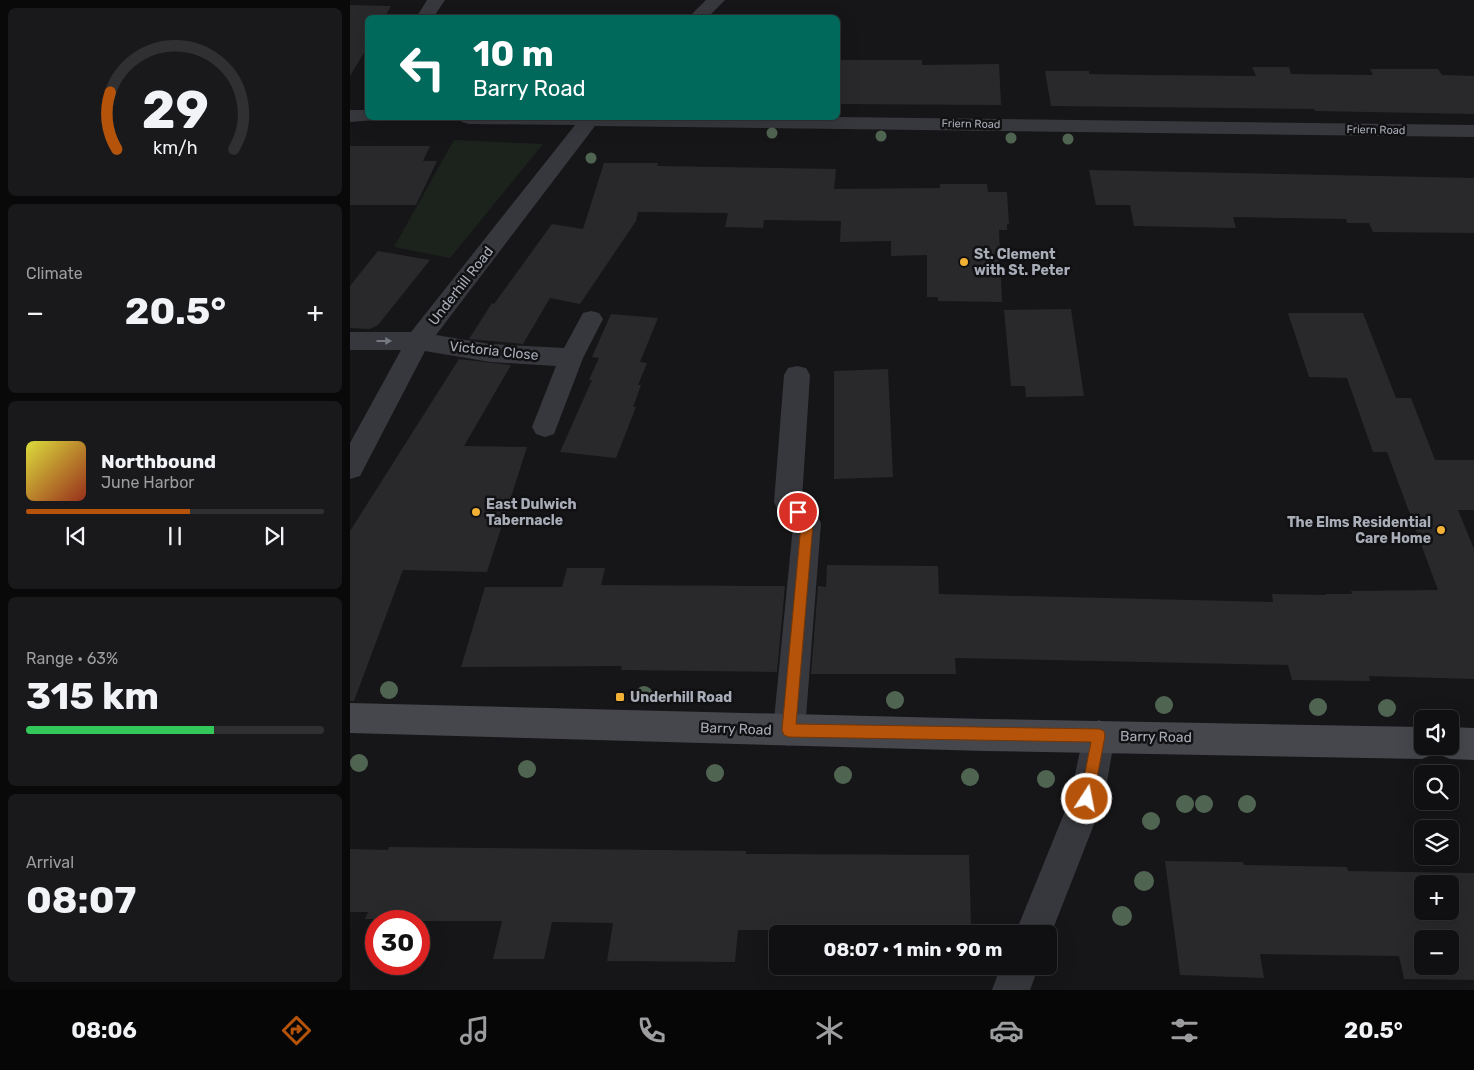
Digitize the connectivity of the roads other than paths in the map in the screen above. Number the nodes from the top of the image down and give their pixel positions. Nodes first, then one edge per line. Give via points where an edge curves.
1 (436, 0) edge
2 (716, 0) edge
3 (426, 15) edge
4 (699, 15) edge
5 (588, 120) edge
6 (726, 120) edge
7 (1474, 131) edge
8 (591, 319) dead end
9 (350, 340) edge
10 (418, 341) junction
11 (571, 358) junction
12 (797, 375) dead end
13 (545, 427) dead end
14 (350, 468) edge
15 (350, 718) edge
16 (789, 730) junction
17 (1099, 736) junction
18 (1414, 743) edge
19 (1459, 743) edge
20 (1474, 744) edge
21 (1037, 925) edge
22 (1017, 975) edge
23 (1011, 990) edge

1 - 3 street
2 - 4 street
5 - 10 street, Underhill Road
6 - 7 street, Friern Road
8 - 11 street
9 -> 10 street, Victoria Close
10 - 11 street, Victoria Close via 490,353
10 - 14 street, Underhill Road
11 - 13 street
12 - 16 street via 788,502 807,523
15 - 16 main road, Barry Road
16 - 17 main road, Barry Road
17 - 18 main road, Barry Road
17 - 21 street via 1087,799
19 - 20 main road
22 - 23 street

